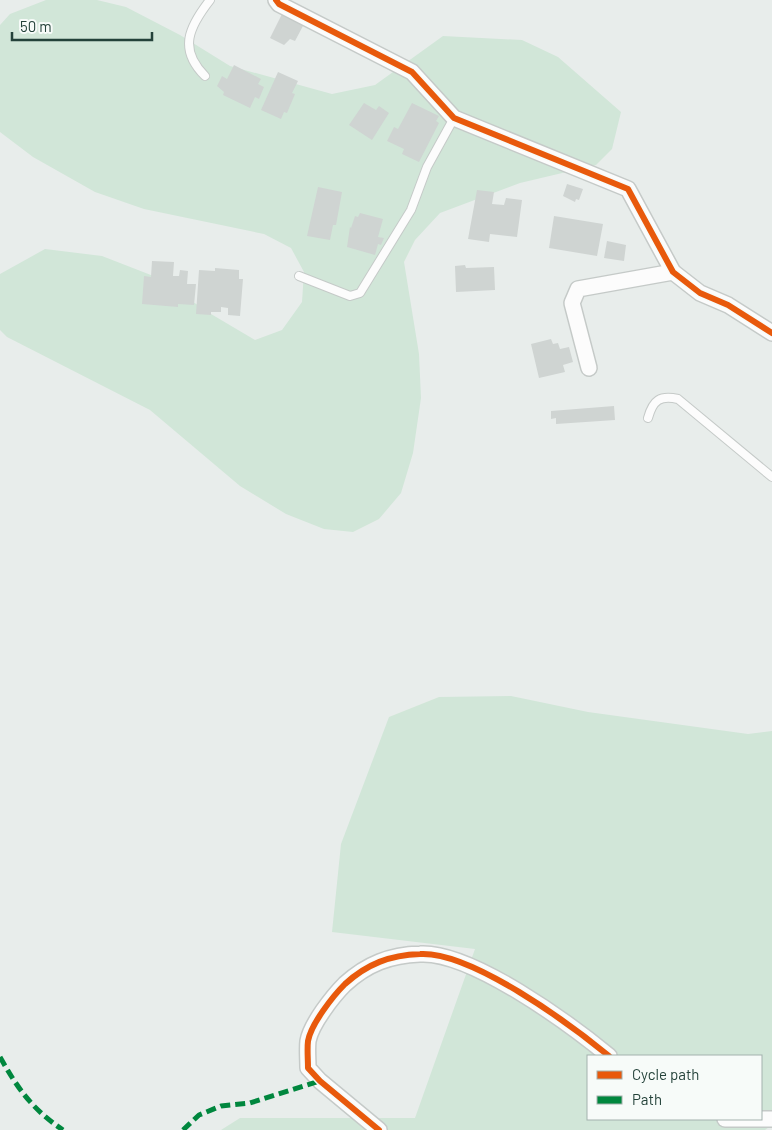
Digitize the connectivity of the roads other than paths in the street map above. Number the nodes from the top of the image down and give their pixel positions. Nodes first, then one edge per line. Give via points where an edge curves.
1 (210, 0) edge
2 (276, 0) edge
3 (205, 76) dead end
4 (454, 118) junction
5 (673, 272) junction
6 (299, 276) dead end
7 (772, 333) edge
8 (589, 368) dead end
9 (648, 418) dead end
10 (772, 477) edge
11 (607, 1055) edge
12 (378, 1130) edge

1 - 3 lane via 197,17 189,36 193,64
2 - 4 street via 412,72
4 - 5 street via 628,189
4 - 6 lane via 427,167 411,210 360,293 350,296
5 - 7 street via 700,292 728,305
5 - 8 street via 578,289 572,303
9 - 10 lane via 651,406 657,400 666,397 678,399
11 - 12 street via 581,1033 498,979 454,961 422,954 391,958 361,969 330,998 308,1039 308,1068

